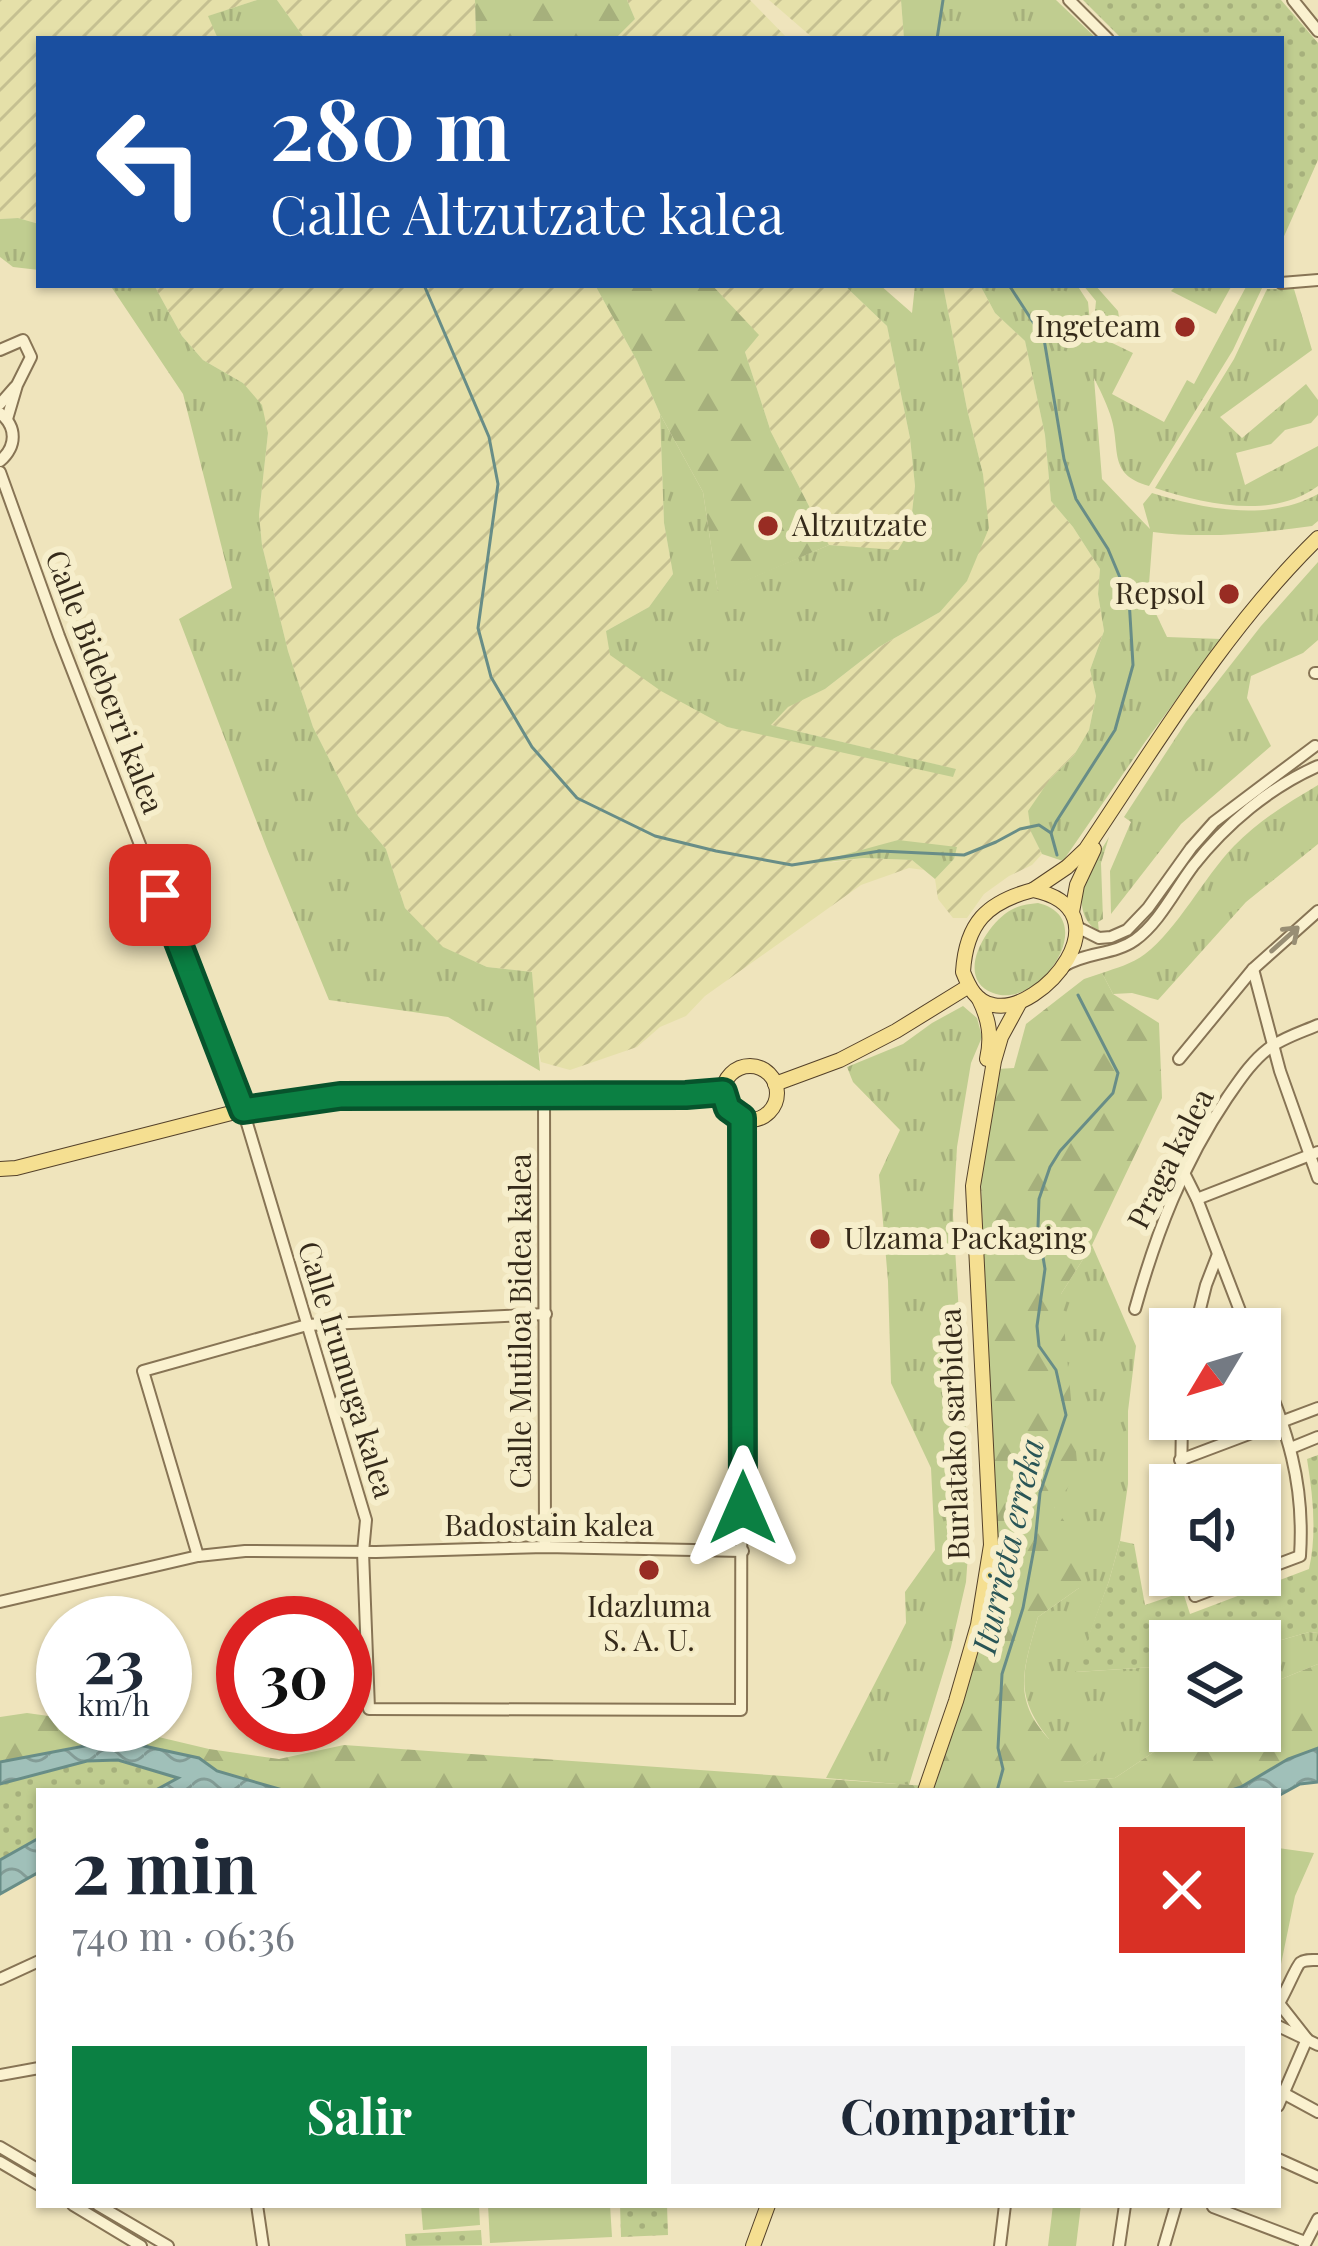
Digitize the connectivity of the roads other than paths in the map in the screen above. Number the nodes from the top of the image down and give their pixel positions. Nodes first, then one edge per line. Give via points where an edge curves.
1 (1069, 0) edge
2 (1293, 0) edge
3 (1318, 31) edge
4 (1105, 36) edge
5 (1318, 280) edge
6 (1284, 284) edge
7 (0, 350) edge
8 (2, 412) edge
9 (0, 461) edge
10 (0, 472) edge
11 (1318, 538) edge
12 (1318, 548) edge
13 (1317, 751) edge
14 (1033, 890) junction
15 (1318, 910) edge
16 (1074, 919) junction
17 (1061, 968) junction
18 (1253, 969) junction
19 (974, 992) junction
20 (1020, 1002) junction
21 (1318, 1025) edge
22 (1273, 1045) junction
23 (1179, 1059) dead end
24 (775, 1084) junction
25 (723, 1092) junction
26 (544, 1096) junction
27 (243, 1110) junction
28 (742, 1118) junction
29 (1314, 1153) edge
30 (0, 1169) edge
31 (1184, 1174) junction
32 (1318, 1178) edge
33 (1197, 1198) junction
34 (1218, 1254) junction
35 (1200, 1308) edge
36 (1238, 1308) edge
37 (1135, 1309) dead end
38 (546, 1314) junction
39 (307, 1325) junction
40 (1318, 1408) edge
41 (1282, 1422) junction
42 (1318, 1437) edge
43 (1181, 1440) edge
44 (1291, 1448) junction
45 (1180, 1460) junction
46 (1180, 1464) edge
47 (545, 1546) junction
48 (743, 1551) junction
49 (363, 1552) junction
50 (198, 1556) junction
51 (1281, 1563) edge
52 (0, 1602) edge
53 (923, 1784) edge
54 (1318, 1960) edge
55 (36, 1962) edge
56 (0, 1979) edge
57 (1281, 1999) edge
58 (1281, 2004) edge
59 (1281, 2027) edge
60 (1312, 2042) edge
61 (36, 2069) edge
62 (0, 2075) edge
63 (1283, 2093) junction
64 (1281, 2098) edge
65 (1318, 2112) edge
66 (0, 2147) edge
67 (1281, 2159) edge
68 (0, 2162) edge
69 (36, 2168) edge
70 (1318, 2177) edge
71 (36, 2183) edge
72 (78, 2208) edge
73 (103, 2208) edge
74 (257, 2208) edge
75 (767, 2208) edge
76 (1005, 2208) edge
77 (1125, 2208) edge
78 (1175, 2208) edge
79 (1215, 2208) edge
80 (1318, 2219) edge
81 (1304, 2244) edge
82 (141, 2246) edge
83 (168, 2246) edge
84 (263, 2246) edge
85 (753, 2246) edge
86 (1000, 2246) edge
87 (1119, 2246) edge
88 (1164, 2246) edge

1 - 4 street
2 - 3 street
5 - 6 street
7 - 8 street via 23,340 31,357
8 - 9 street via 14,435
10 - 27 street, Calle Bideberri kalea
11 - 14 main road via 1192,688 1086,850
12 - 16 main road via 1186,710 1090,856
13 - 16 street via 1214,822 1127,930 1100,938
13 - 17 street via 1203,854 1136,940
14 - 16 main road via 1062,899
14 - 19 main road via 982,915 964,955
18 -> 15 street
16 - 17 main road via 1077,940
17 - 20 main road
18 - 22 street
18 - 23 street
19 - 20 main road via 992,1005
19 - 24 main road
19 - 53 main road, Burlatako sarbidea via 988,1017 989,1054 968,1218 983,1542 963,1656
20 - 53 main road, Burlatako sarbidea via 994,1061 974,1186 991,1545 978,1624
21 - 22 street
22 - 29 street
22 - 31 street, Praga kalea via 1230,1095
24 - 25 main road via 764,1070 746,1066 730,1075
24 - 28 main road via 766,1114
25 - 26 main road
25 - 28 main road
26 - 27 main road via 340,1096
26 - 38 street, Calle Mutiloa Bidea kalea
27 - 30 main road
27 - 39 street, Calle Irumuga kalea
28 - 48 street
29 - 32 street
29 - 33 street
31 - 33 street
31 - 37 street, Praga kalea
33 - 34 street
34 - 35 street
34 - 36 street
38 - 39 street
38 - 47 street, Calle Mutiloa Bidea kalea
39 - 49 street, Calle Irumuga kalea via 366,1520
39 - 50 street via 143,1371
40 - 41 street
41 - 44 street
41 - 45 street
42 - 44 street
43 - 45 street
44 - 51 street via 1300,1556
45 - 46 street
47 - 48 street, Badostain kalea
47 - 49 street, Badostain kalea
48 - 49 street, Calle Irumuga kalea via 741,1710 369,1709
49 - 50 street, Badostain kalea
50 - 52 street, Badostain kalea
54 - 57 street via 1298,1964
55 - 56 street
58 - 60 street
59 - 60 street
60 - 63 street
61 - 62 street
63 - 64 street
63 - 65 street
66 - 69 street
67 - 70 street
68 - 71 street
72 - 82 street
73 - 83 street
74 - 84 street
75 - 85 main road
76 - 86 street
77 - 87 street
78 - 88 street
79 - 81 street
80 - 81 street

